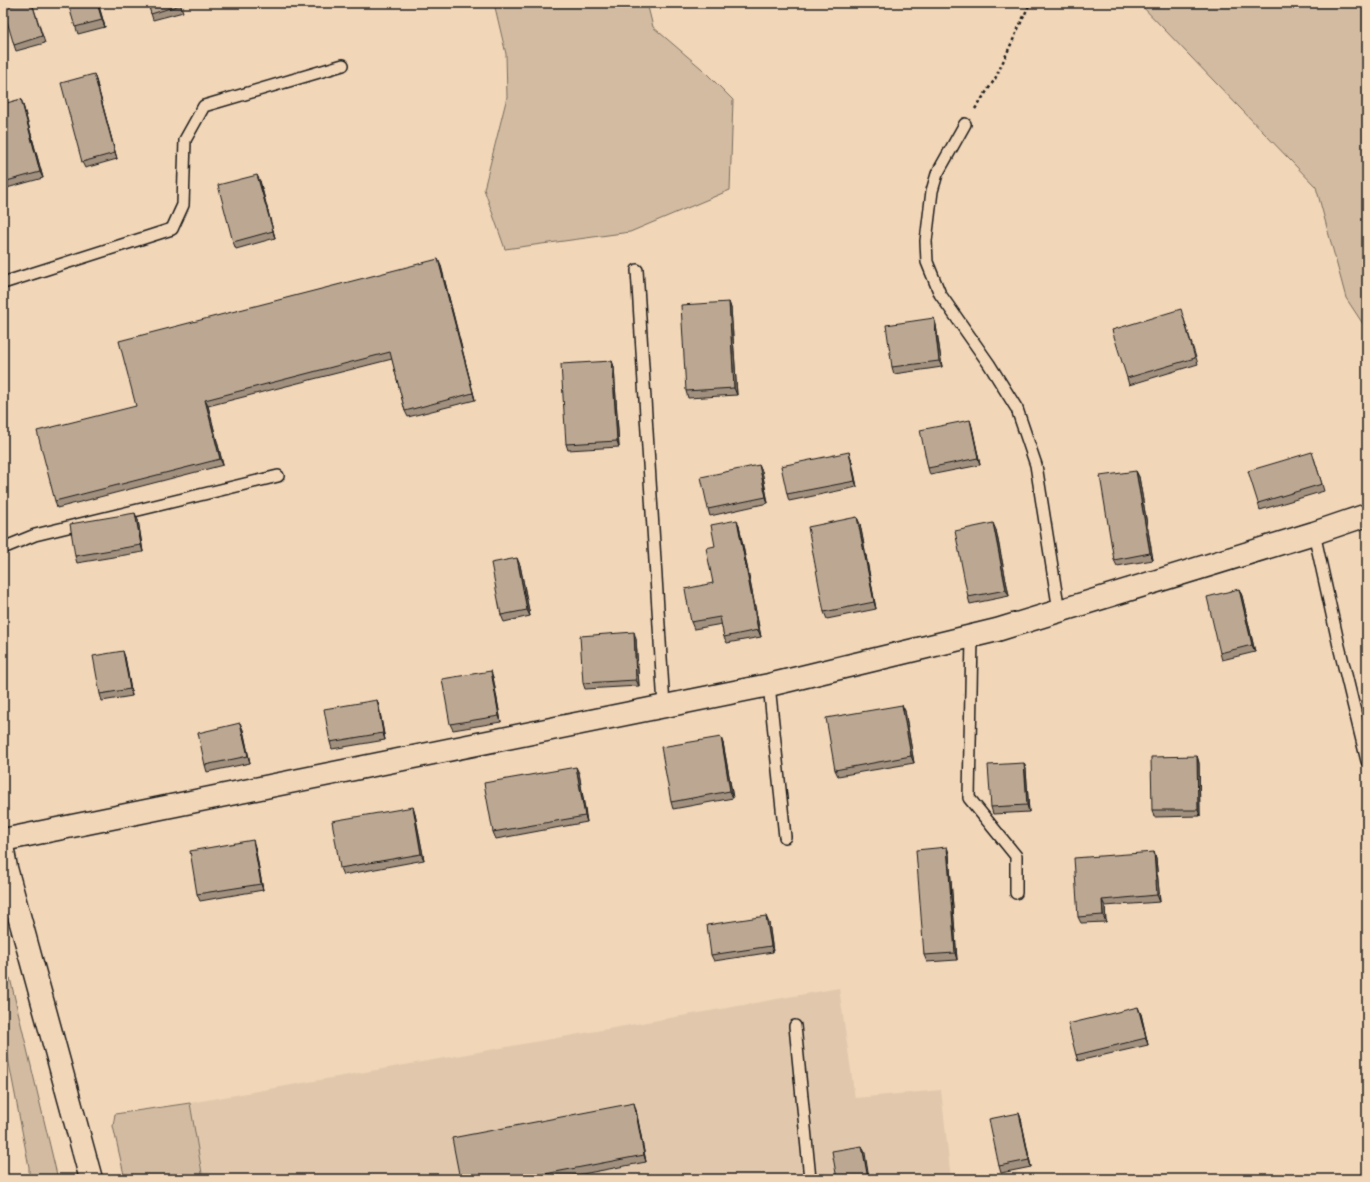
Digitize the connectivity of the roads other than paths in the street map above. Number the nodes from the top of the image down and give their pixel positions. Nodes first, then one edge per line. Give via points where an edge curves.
1 (343, 65) dead end
2 (966, 124) road end
3 (637, 270) dead end
4 (3, 283) edge
5 (278, 476) dead end
6 (1367, 515) edge
7 (1314, 533) junction
8 (3, 548) edge
9 (1058, 611) junction
10 (972, 637) junction
11 (769, 685) junction
12 (664, 706) junction
13 (1367, 762) edge
14 (785, 836) dead end
15 (3, 840) edge
16 (4, 863) edge
17 (1016, 894) dead end
18 (795, 1026) dead end
19 (91, 1179) edge
20 (810, 1179) edge

1 - 4 lane via 204,106 185,140 183,205 172,229
2 - 9 lane via 937,174 932,191 926,241 927,262 940,294 1017,409 1036,465
3 - 12 lane
5 - 8 lane via 35,535
6 - 7 street
7 - 9 street
7 - 13 lane
9 - 10 street
10 - 11 street
10 - 17 lane via 968,798 1016,856
11 - 12 street
11 - 14 lane
12 - 15 street
16 - 19 street
18 - 20 lane

